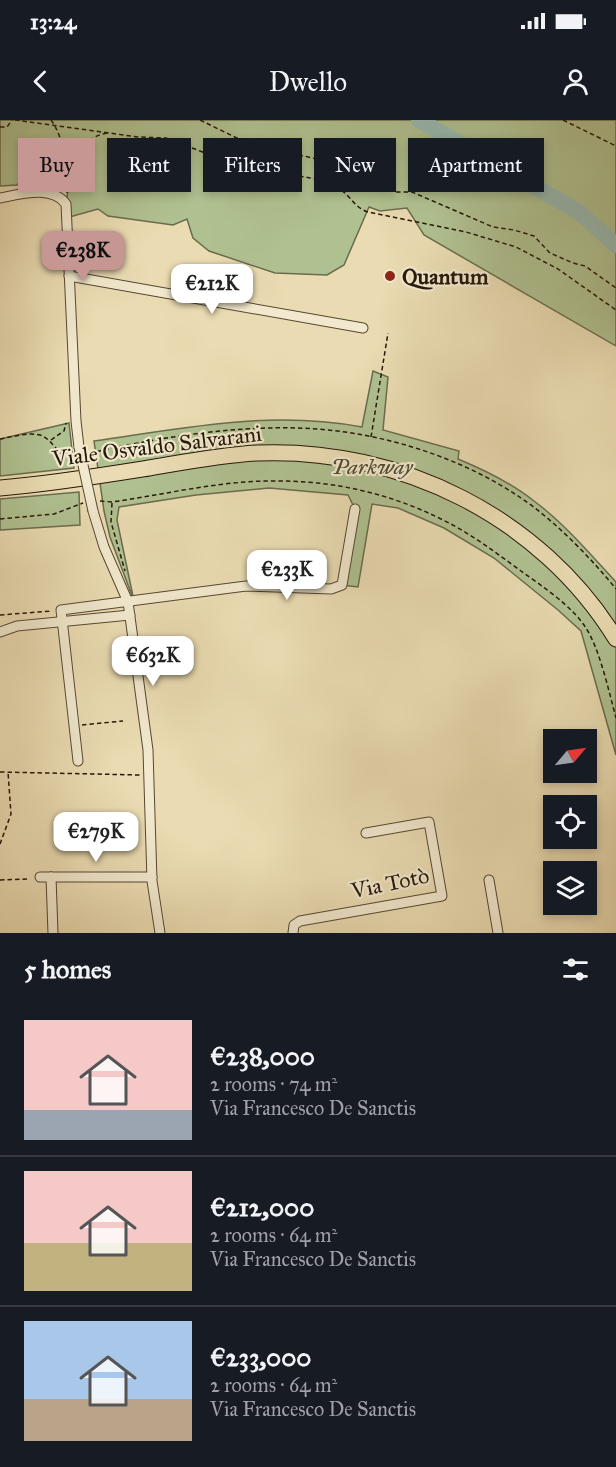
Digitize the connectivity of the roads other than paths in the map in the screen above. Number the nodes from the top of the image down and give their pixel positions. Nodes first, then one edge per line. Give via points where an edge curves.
1 (0, 198) edge
2 (69, 276) junction
3 (363, 328) dead end
4 (0, 488) edge
5 (355, 509) dead end
6 (128, 602) junction
7 (130, 615) junction
8 (62, 622) junction
9 (0, 632) edge
10 (616, 639) edge
11 (78, 760) dead end
12 (366, 833) dead end
13 (40, 877) road end
14 (51, 877) junction
15 (152, 877) junction
16 (489, 880) dead end
17 (52, 933) edge
18 (160, 933) edge
19 (293, 933) edge
20 (498, 933) edge

1 - 2 street via 43,192 61,198 66,204
2 - 3 street
2 - 6 street, bridge via 80,447 92,506
4 - 10 main road, Viale Osvaldo Salvarani via 257,453 327,456 380,466 446,490 522,535 581,591
5 - 6 street via 342,585 331,589 246,586
6 - 7 street
6 - 8 street via 61,610
7 - 8 street
7 - 15 street via 148,750
8 - 9 street via 17,626
8 - 11 street
12 - 19 street, Via Totò via 429,822 442,896 300,921 294,925
13 - 14 street
14 - 15 street
14 - 17 street
15 - 18 street
16 - 20 street

